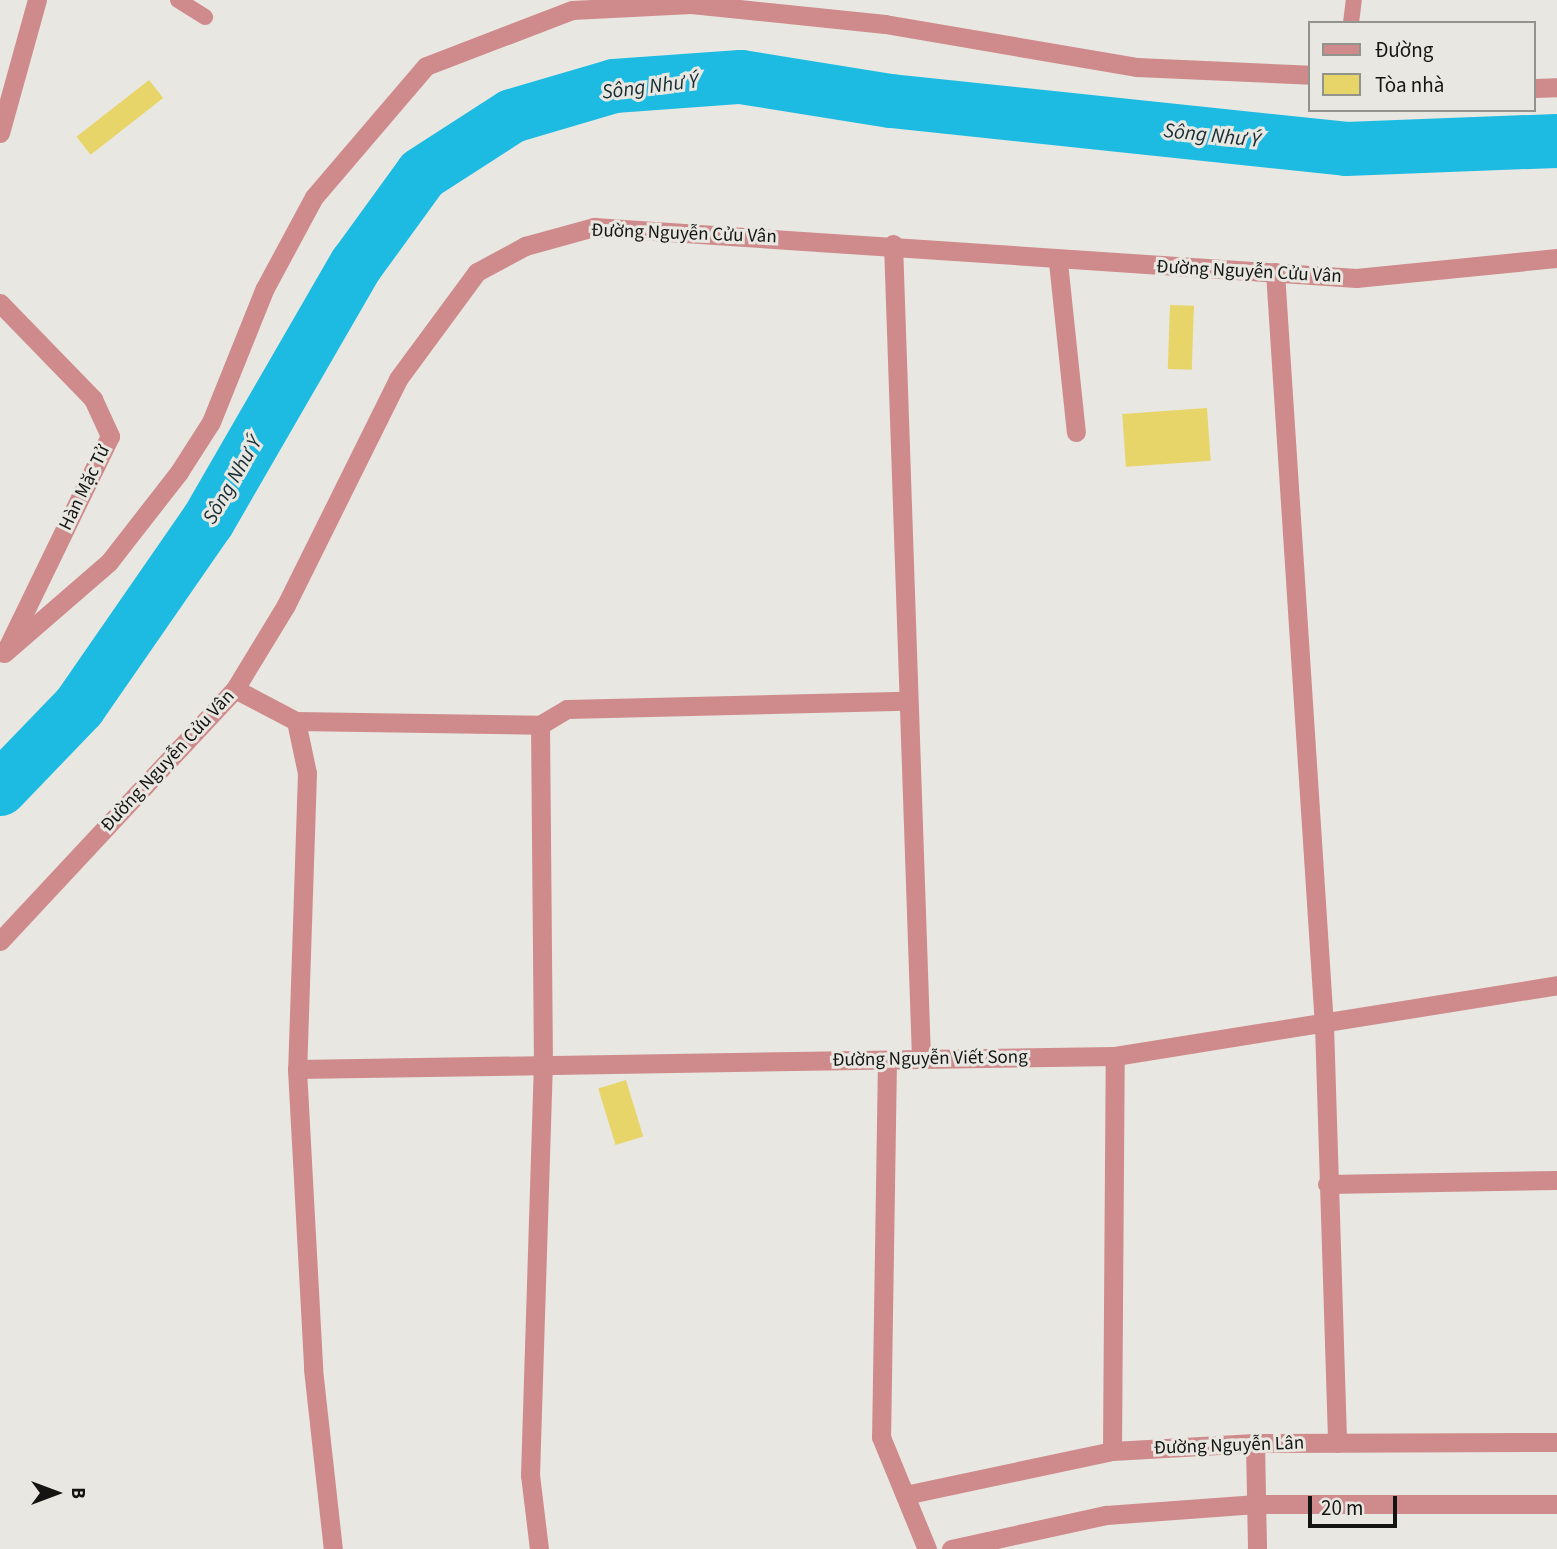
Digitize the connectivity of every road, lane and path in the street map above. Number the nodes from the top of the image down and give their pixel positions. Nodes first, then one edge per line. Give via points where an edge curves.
1 (37, 0) edge
2 (178, 0) edge
3 (1353, 0) edge
4 (205, 17) dead end
5 (1351, 21) edge
6 (1308, 75) edge
7 (1557, 87) edge
8 (1536, 88) edge
9 (0, 133) edge
10 (893, 244) junction
11 (1557, 258) edge
12 (1058, 262) junction
13 (1275, 272) junction
14 (0, 303) edge
15 (1076, 432) dead end
16 (2, 655) edge
17 (236, 689) junction
18 (905, 701) junction
19 (296, 721) junction
20 (540, 725) junction
21 (0, 941) edge
22 (1557, 985) edge
23 (1324, 1025) junction
24 (1115, 1056) junction
25 (887, 1060) junction
26 (922, 1060) junction
27 (543, 1068) junction
28 (297, 1069) junction
29 (1557, 1180) edge
30 (1327, 1184) junction
31 (1557, 1442) edge
32 (1255, 1443) junction
33 (1337, 1443) junction
34 (1112, 1451) junction
35 (905, 1495) junction
36 (1257, 1504) junction
37 (1557, 1504) edge
38 (333, 1549) edge
39 (539, 1549) edge
40 (927, 1549) edge
41 (951, 1549) edge
42 (1257, 1549) edge

1 - 9 street
2 - 4 lane
3 - 5 lane
6 - 16 street via 1137,67 885,24 691,4 572,10 426,66 314,197 265,288 211,422 179,472 109,562
7 - 8 street
10 - 12 street, Đường Nguyễn Cửu Vân
10 - 17 street, Đường Nguyễn Cửu Vân via 594,227 525,246 477,272 398,379 286,605
10 - 18 street
11 - 13 street, Đường Nguyễn Cửu Vân via 1356,278
12 - 13 street, Đường Nguyễn Cửu Vân
12 - 15 street
13 - 23 street
14 - 16 street, Hàn Mặc Tử via 93,399 110,436
17 - 19 street
17 - 21 street, Đường Nguyễn Cửu Vân
18 - 20 street via 567,709
18 - 26 street
19 - 20 street
19 - 28 street via 307,773
20 - 27 street
22 - 23 street, Đường Nguyễn Viết Song
23 - 24 street, Đường Nguyễn Viết Song
23 - 30 street
24 - 26 street, Đường Nguyễn Viết Song
24 - 34 street
25 - 26 street, Đường Nguyễn Viết Song
25 - 27 street, Đường Nguyễn Viết Song
25 - 35 street via 881,1437
27 - 28 street, Đường Nguyễn Viết Song
27 - 39 street via 530,1475
28 - 38 street via 313,1369
29 - 30 street
30 - 33 street
31 - 33 street, Đường Nguyễn Lân
32 - 33 street, Đường Nguyễn Lân
32 - 34 street, Đường Nguyễn Lân
32 - 36 street
34 - 35 street, Đường Nguyễn Lân
35 - 40 street
36 - 37 street
36 - 41 street via 1106,1515
36 - 42 street

